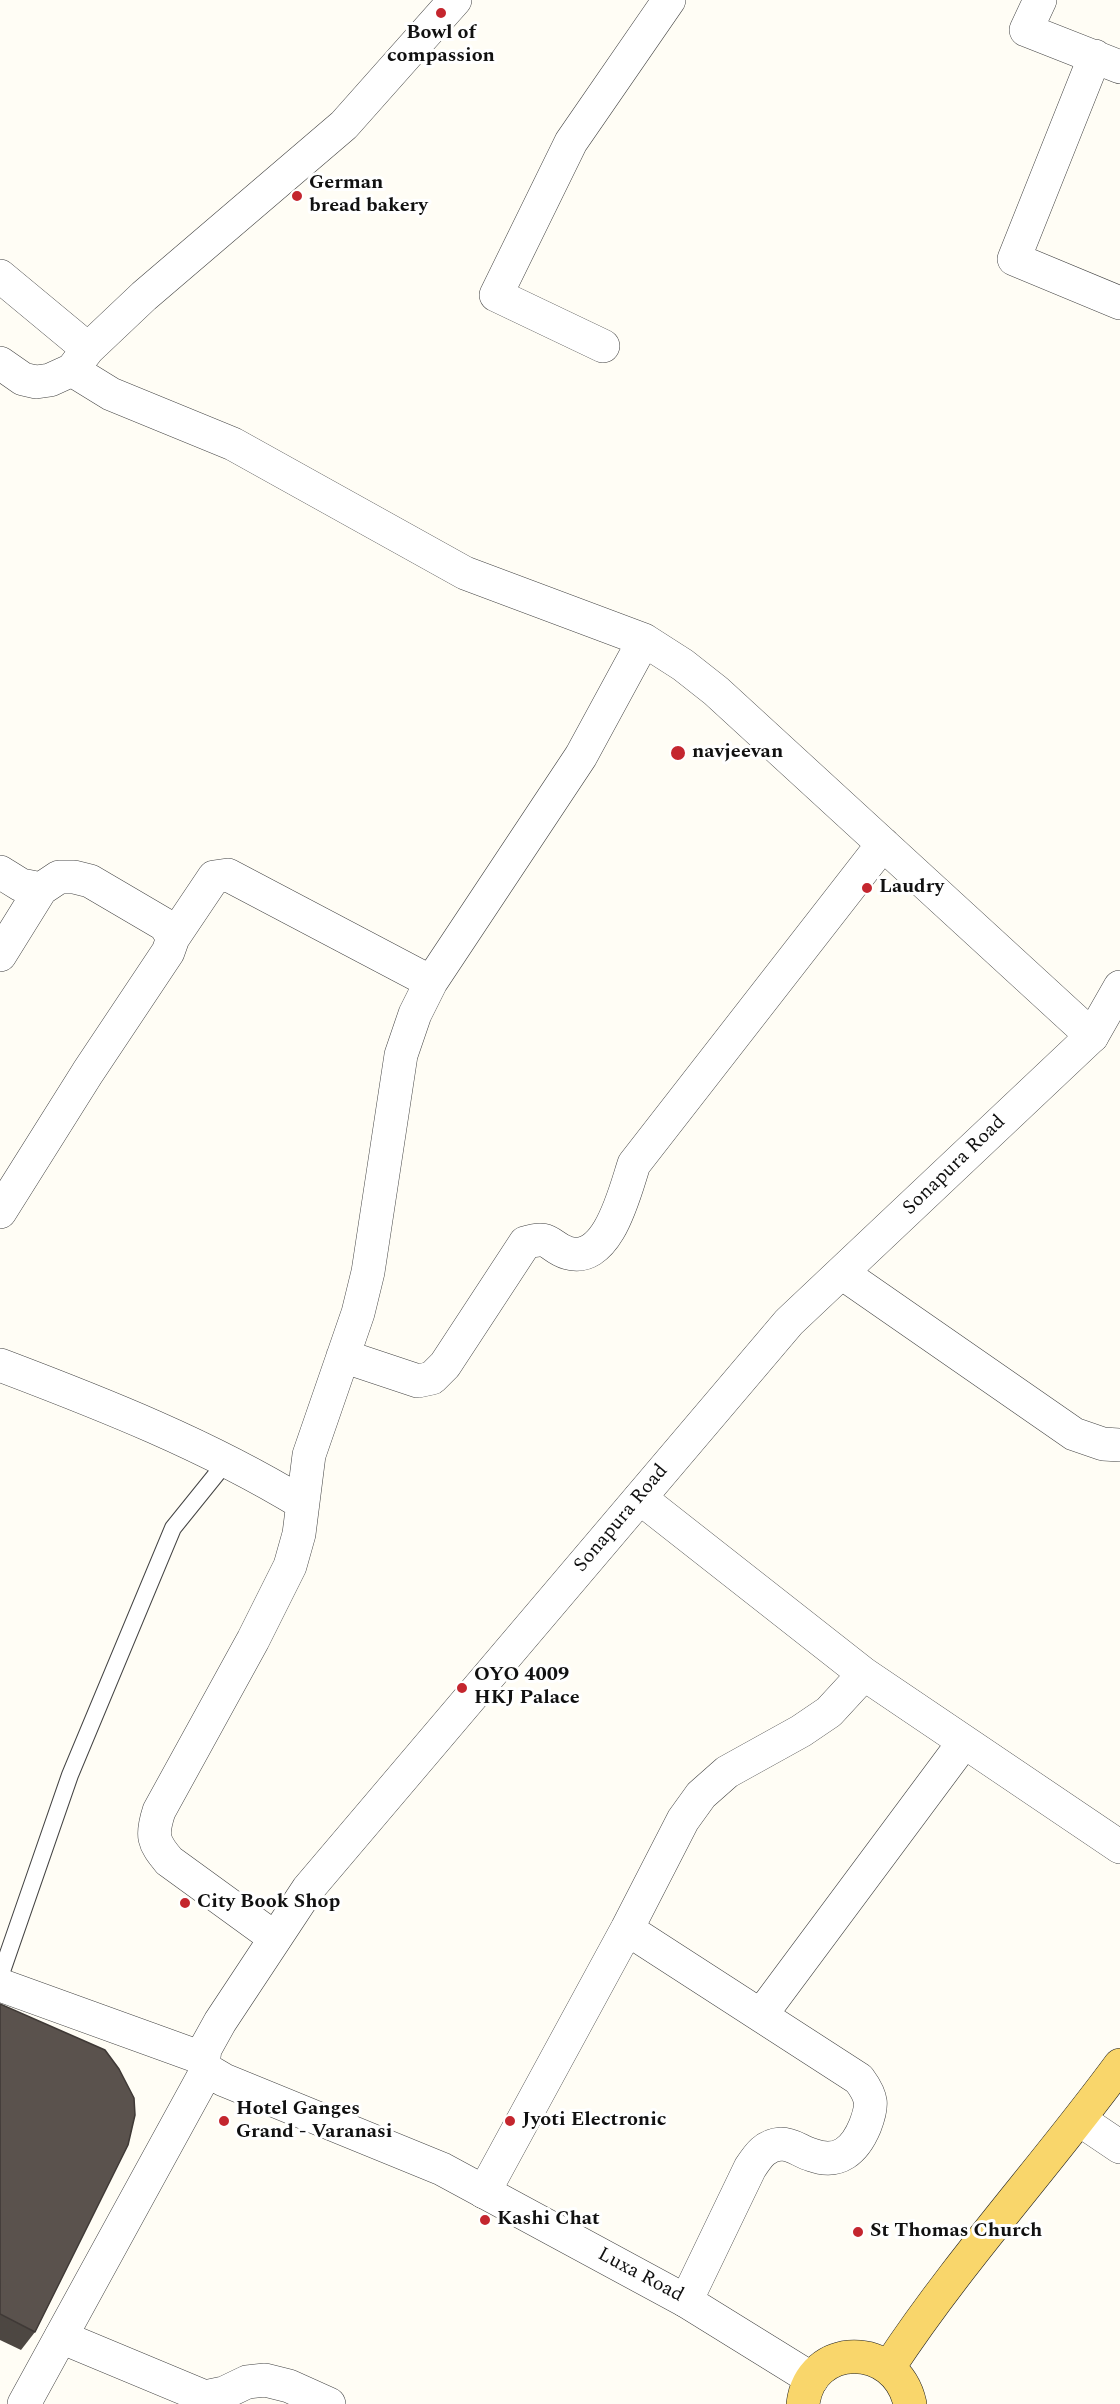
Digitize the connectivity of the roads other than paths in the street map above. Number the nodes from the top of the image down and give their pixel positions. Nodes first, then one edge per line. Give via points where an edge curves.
1 (456, 0) edge
2 (669, 0) edge
3 (1040, 0) edge
4 (1108, 61) edge
5 (0, 276) edge
6 (1120, 303) edge
7 (603, 346) dead end
8 (80, 360) junction
9 (0, 363) edge
10 (644, 640) junction
11 (883, 844) junction
12 (0, 872) edge
13 (41, 889) junction
14 (173, 938) junction
15 (0, 955) edge
16 (431, 982) junction
17 (1120, 987) edge
18 (1092, 1036) junction
19 (0, 1212) edge
20 (842, 1274) junction
21 (343, 1356) junction
22 (0, 1365) edge
23 (1120, 1445) edge
24 (227, 1461) junction
25 (640, 1498) junction
26 (302, 1503) junction
27 (864, 1674) junction
28 (964, 1742) junction
29 (1120, 1846) edge
30 (627, 1929) junction
31 (275, 1938) junction
32 (0, 1977) edge
33 (0, 1985) edge
34 (761, 2015) junction
35 (205, 2059) junction
36 (1120, 2065) edge
37 (1080, 2120) junction
38 (1120, 2147) edge
39 (484, 2192) junction
40 (686, 2301) junction
41 (61, 2337) junction
42 (889, 2367) junction
43 (807, 2391) edge
44 (203, 2401) edge
45 (24, 2404) edge
46 (328, 2404) edge
47 (910, 2404) edge

1 - 8 street via 344,125 144,297
2 - 7 street via 571,141 496,295
3 - 4 street via 1026,30
4 - 6 street via 1014,259
5 - 8 street
8 - 9 street via 50,380 36,382 23,379
8 - 10 street via 111,394 233,444 465,573
10 - 11 street via 716,691
10 - 16 street via 581,756
11 - 18 street
11 - 21 street via 634,1164 620,1208 594,1250 567,1253 537,1239 525,1243 445,1365 432,1378 418,1381
12 - 13 street via 21,885
13 - 14 street via 59,877 90,881 165,925
13 - 15 street
14 - 16 street via 214,878 228,874
14 - 19 street via 168,952
16 - 21 street via 400,1055 368,1272
17 - 18 street, Sonapura Road
18 - 20 street, Sonapura Road
20 - 23 street via 1074,1434
20 - 25 street, Sonapura Road via 789,1322
21 - 26 street via 309,1455
22 - 24 street via 93,1400
24 - 26 street
24 - 32 lane via 173,1528 70,1775
25 - 27 street
25 - 31 street, Sonapura Road via 308,1889
26 - 31 street via 290,1566 159,1811 153,1830 156,1846 169,1862
27 - 28 street
27 - 30 street via 829,1712 727,1772 701,1795 682,1820
28 - 29 street
28 - 34 street
30 - 34 street
30 - 39 street
31 - 35 street, Sonapura Road
33 - 35 street, Luxa Road
34 - 40 street via 859,2079 870,2094 871,2110 850,2152 835,2158 813,2156 780,2144 762,2150
35 - 39 street, Luxa Road via 224,2080 442,2169
35 - 41 street, Sonapura Road
36 - 37 main road
37 - 38 street
37 - 42 main road via 917,2325
39 - 40 street, Luxa Road
40 - 43 street, Luxa Road via 733,2330
41 - 44 street
41 - 45 street, Sonapura Road
42 - 43 main road via 874,2359 840,2358 824,2367
42 - 47 main road via 908,2391
44 - 46 street via 248,2382 265,2380

